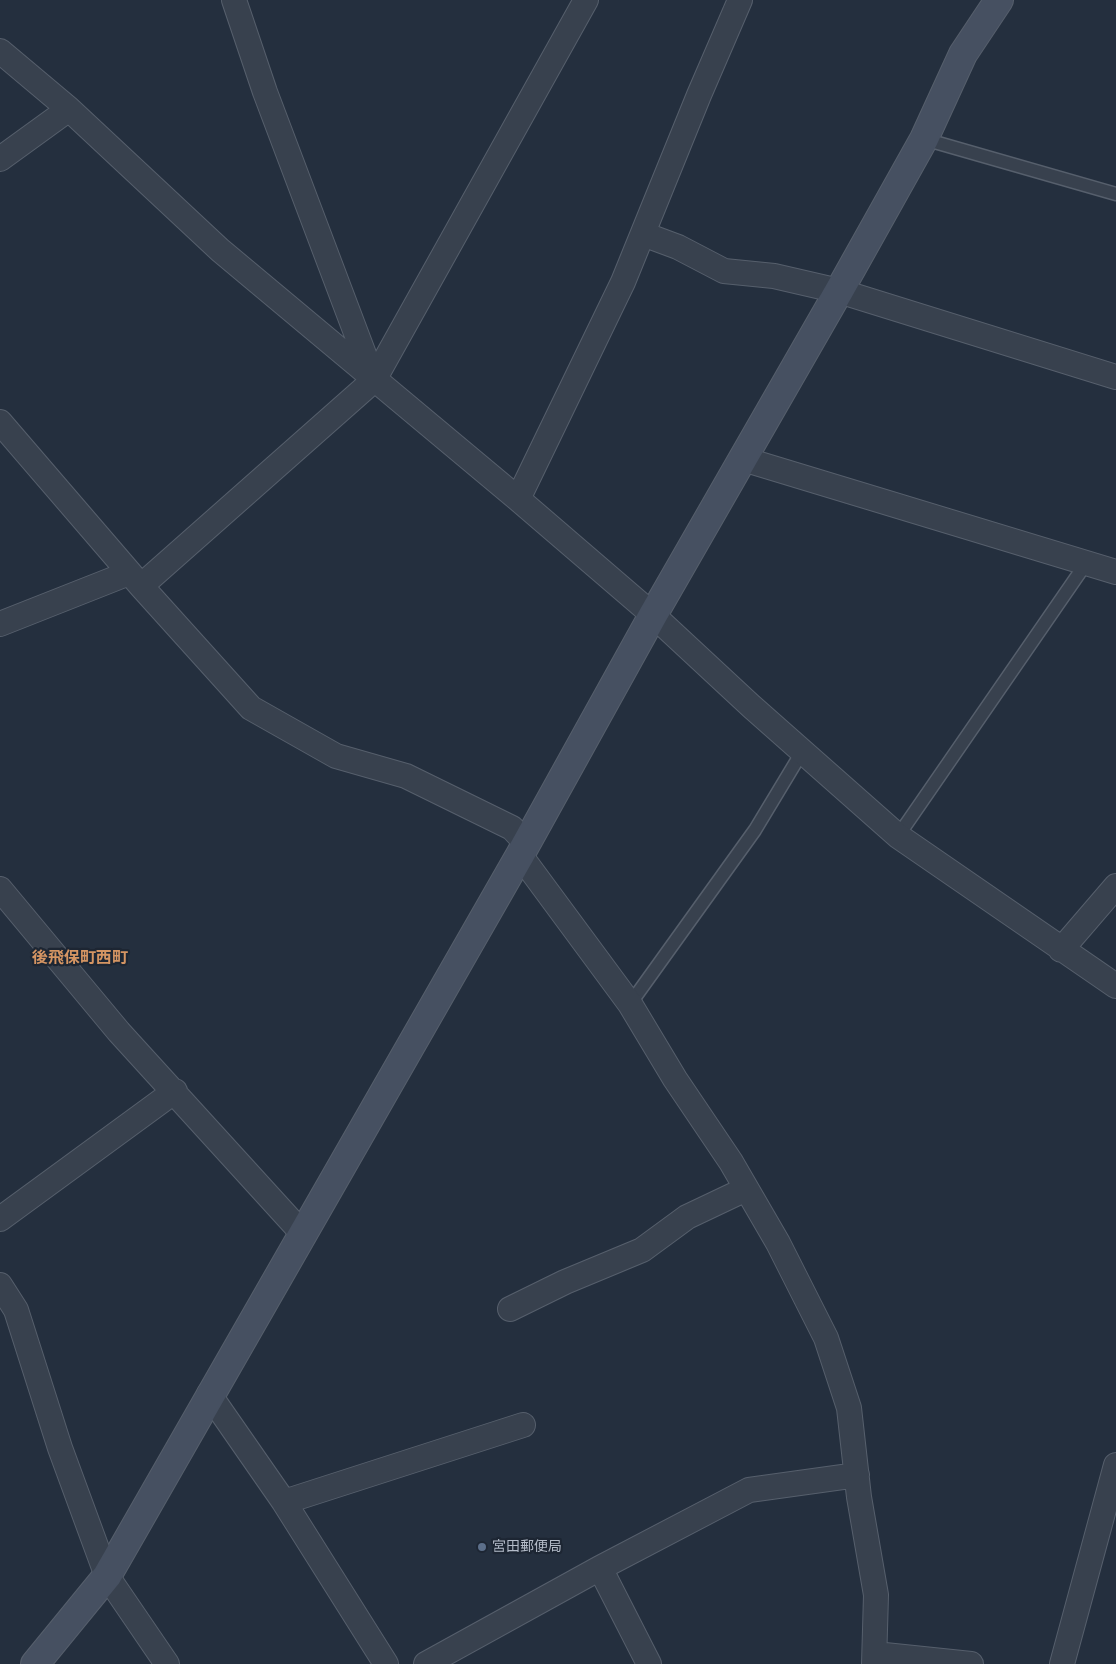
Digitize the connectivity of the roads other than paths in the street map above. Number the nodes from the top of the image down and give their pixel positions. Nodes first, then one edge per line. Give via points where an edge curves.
1 (234, 0) edge
2 (586, 0) edge
3 (740, 0) edge
4 (999, 0) edge
5 (0, 51) edge
6 (69, 109) junction
7 (924, 139) junction
8 (0, 159) edge
9 (1116, 194) edge
10 (642, 234) junction
11 (839, 291) junction
12 (1116, 377) edge
13 (374, 380) junction
14 (0, 422) edge
15 (743, 458) junction
16 (518, 499) junction
17 (1088, 562) junction
18 (1116, 572) edge
19 (135, 579) junction
20 (653, 615) junction
21 (0, 624) edge
22 (802, 752) junction
23 (898, 836) junction
24 (522, 848) junction
25 (1116, 886) edge
26 (0, 889) edge
27 (1061, 950) junction
28 (1116, 986) edge
29 (630, 1004) junction
30 (175, 1091) junction
31 (746, 1189) junction
32 (0, 1219) edge
33 (303, 1234) junction
34 (0, 1285) edge
35 (510, 1309) dead end
36 (209, 1394) junction
37 (523, 1425) dead end
38 (1116, 1465) edge
39 (857, 1475) junction
40 (284, 1502) junction
41 (600, 1568) junction
42 (107, 1576) junction
43 (875, 1659) edge
44 (35, 1664) edge
45 (167, 1664) edge
46 (386, 1664) edge
47 (426, 1664) edge
48 (649, 1664) edge
49 (971, 1664) edge
50 (1062, 1664) edge

1 - 13 street via 265,92
2 - 13 street
3 - 10 street
4 - 7 street via 963,54
5 - 6 street
6 - 8 street
6 - 13 street via 220,250
7 - 9 lane
7 - 11 street
10 - 11 street via 678,247 724,271 774,276
10 - 16 street via 624,282
11 - 12 street
11 - 15 street
13 - 16 street
13 - 19 street
14 - 19 street
15 - 17 street
15 - 20 street
16 - 20 street
17 - 18 street
17 - 23 lane
19 - 21 street
19 - 24 street via 251,708 336,756 415,780 512,828
20 - 22 street
20 - 24 street
22 - 23 street
22 - 29 lane via 756,830
23 - 27 street
24 - 29 street
24 - 33 street
25 - 27 street
26 - 30 street via 120,1032
27 - 28 street
29 - 31 street
30 - 32 street
30 - 33 street
31 - 35 street via 687,1217 642,1250
31 - 39 street via 778,1243 826,1338 849,1408
33 - 36 street
34 - 42 street via 16,1310 60,1448
36 - 40 street
36 - 42 street
37 - 40 street
38 - 50 street
39 - 41 street via 749,1490
39 - 43 street via 876,1595
40 - 46 street
41 - 47 street
41 - 48 street
42 - 44 street
42 - 45 street
43 - 49 street

